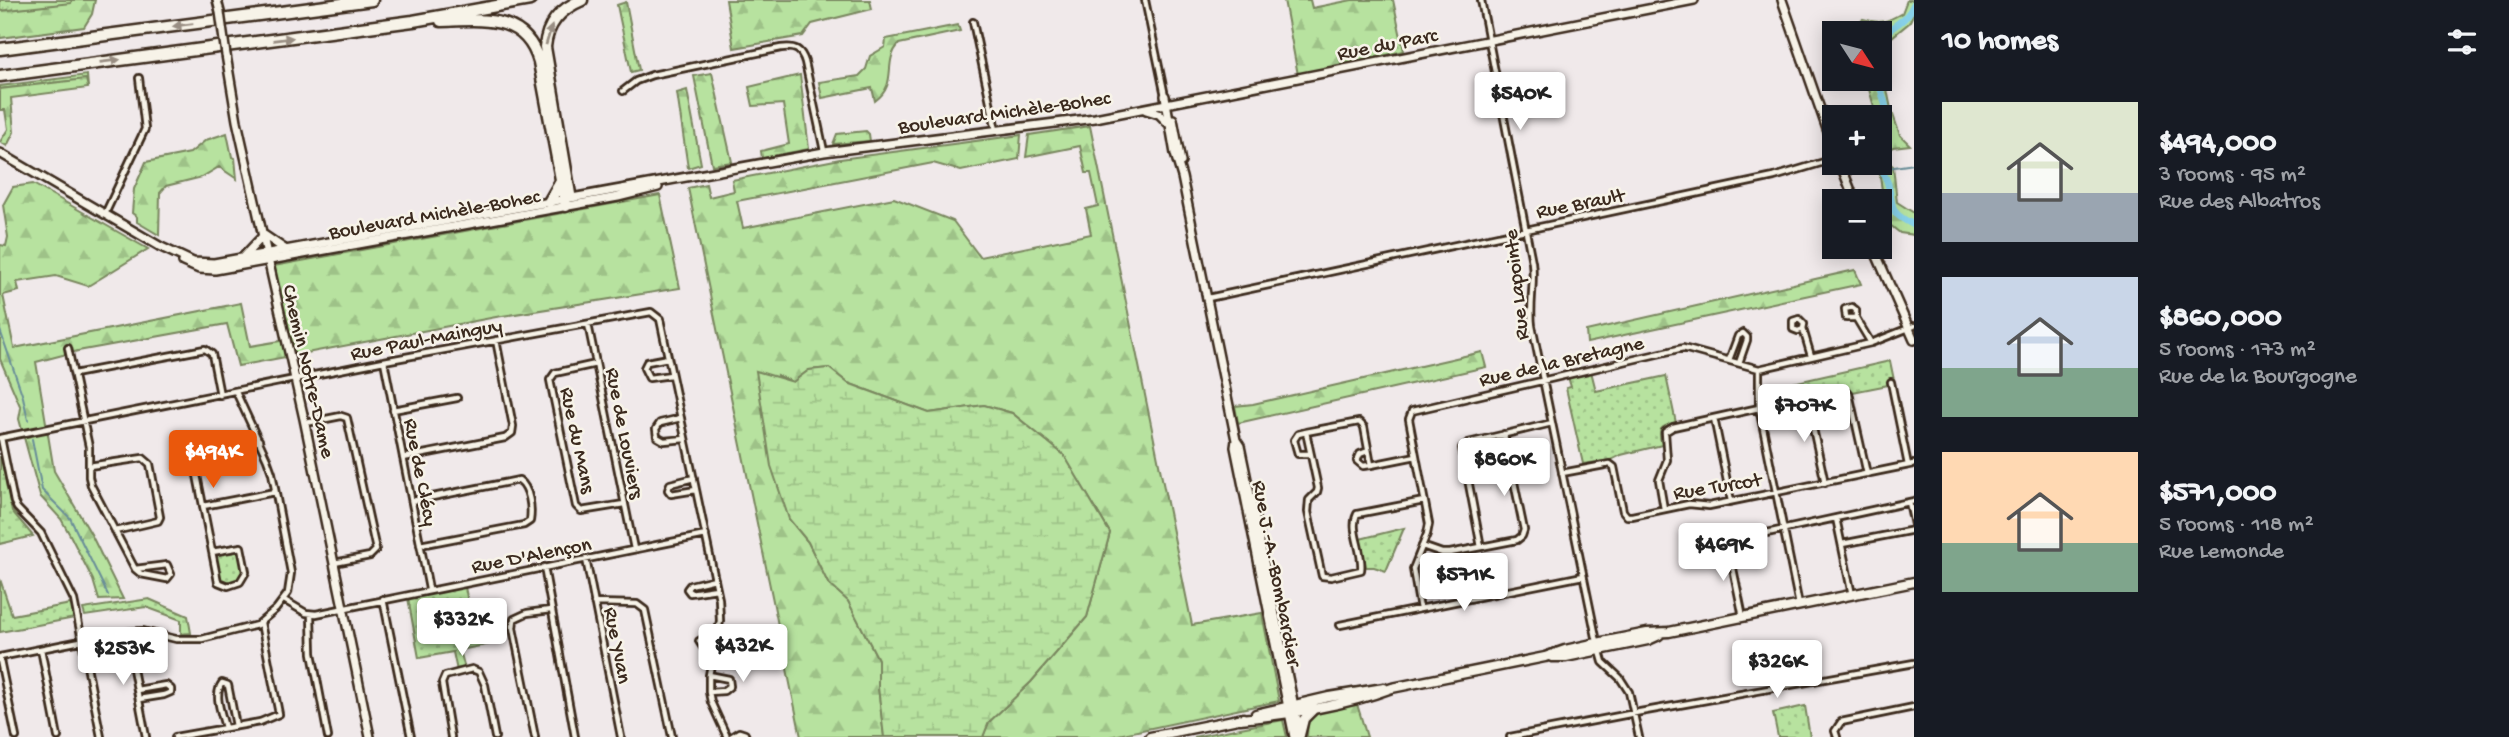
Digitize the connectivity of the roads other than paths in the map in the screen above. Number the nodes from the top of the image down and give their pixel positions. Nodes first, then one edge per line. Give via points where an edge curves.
1 (218, 0) edge
2 (372, 0) edge
3 (530, 0) edge
4 (582, 0) edge
5 (1145, 0) edge
6 (1481, 0) edge
7 (1694, 0) edge
8 (1782, 0) edge
9 (413, 21) junction
10 (973, 22) dead end
11 (1489, 40) junction
12 (0, 49) edge
13 (0, 76) edge
14 (139, 78) dead end
15 (623, 91) dead end
16 (1166, 101) junction
17 (1142, 109) junction
18 (1822, 115) edge
19 (1169, 125) junction
20 (996, 131) junction
21 (824, 152) junction
22 (0, 153) edge
23 (1822, 163) edge
24 (1182, 177) junction
25 (560, 183) junction
26 (549, 202) junction
27 (569, 202) junction
28 (105, 214) junction
29 (1526, 229) junction
30 (264, 235) junction
31 (159, 246) junction
32 (287, 250) junction
33 (268, 257) junction
34 (241, 258) junction
35 (1879, 259) edge
36 (1208, 298) junction
37 (1856, 318) dead end
38 (588, 324) junction
39 (1911, 327) edge
40 (1803, 329) dead end
41 (496, 340) junction
42 (1914, 340) edge
43 (1871, 343) junction
44 (68, 348) dead end
45 (1811, 356) junction
46 (668, 358) junction
47 (1729, 360) junction
48 (384, 362) junction
49 (1739, 363) junction
50 (596, 364) junction
51 (1759, 369) junction
52 (74, 374) junction
53 (671, 375) junction
54 (295, 379) junction
55 (1543, 380) junction
56 (1891, 382) dead end
57 (236, 392) junction
58 (1849, 393) dead end
59 (220, 395) junction
60 (457, 398) dead end
61 (1807, 401) dead end
62 (1759, 408) junction
63 (393, 410) junction
64 (681, 418) junction
65 (1714, 418) junction
66 (83, 423) junction
67 (305, 423) junction
68 (1552, 423) junction
69 (1306, 432) junction
70 (1504, 435) junction
71 (1, 438) edge
72 (685, 439) junction
73 (259, 440) junction
74 (1368, 451) junction
75 (1310, 454) junction
76 (1416, 456) junction
77 (403, 458) junction
78 (1911, 464) edge
79 (1371, 465) junction
80 (89, 466) junction
81 (1562, 473) junction
82 (1867, 474) junction
83 (694, 478) junction
84 (1825, 483) junction
85 (696, 490) junction
86 (275, 492) junction
87 (1776, 492) junction
88 (412, 501) junction
89 (1424, 501) junction
90 (1731, 501) junction
91 (1912, 502) edge
92 (624, 504) junction
93 (203, 506) junction
94 (1664, 509) junction
95 (1836, 518) junction
96 (1914, 528) edge
97 (1783, 529) junction
98 (115, 531) junction
99 (706, 535) junction
100 (1842, 544) junction
101 (420, 545) junction
102 (1422, 547) junction
103 (1482, 547) junction
104 (634, 549) junction
105 (212, 552) junction
106 (586, 559) junction
107 (334, 563) junction
108 (544, 568) junction
109 (135, 569) junction
110 (1583, 576) junction
111 (715, 579) junction
112 (1914, 582) edge
113 (429, 589) junction
114 (717, 589) junction
115 (1852, 595) junction
116 (383, 599) junction
117 (284, 600) junction
118 (594, 603) junction
119 (1800, 606) junction
120 (344, 608) junction
121 (551, 610) junction
122 (1420, 610) junction
123 (311, 614) junction
124 (1743, 617) junction
125 (261, 623) junction
126 (1340, 625) dead end
127 (126, 632) junction
128 (716, 639) junction
129 (83, 640) junction
130 (1598, 646) junction
131 (41, 649) junction
132 (713, 652) junction
133 (0, 658) edge
134 (1914, 663) edge
135 (709, 675) junction
136 (1392, 688) junction
137 (137, 690) junction
138 (709, 692) junction
139 (138, 699) junction
140 (1316, 707) junction
141 (1914, 707) edge
142 (1291, 708) junction
143 (1634, 714) junction
144 (236, 726) junction
145 (225, 728) junction
146 (1298, 736) edge
147 (16, 737) edge
148 (58, 737) edge
149 (101, 737) edge
150 (146, 737) edge
151 (175, 737) edge
152 (328, 737) edge
153 (370, 737) edge
154 (411, 737) edge
155 (451, 737) edge
156 (495, 737) edge
157 (535, 737) edge
158 (575, 737) edge
159 (621, 737) edge
160 (672, 737) edge
161 (729, 737) edge
162 (746, 737) edge
163 (1150, 737) edge
164 (1510, 737) edge
165 (1639, 737) edge
166 (1837, 737) edge

1 - 30 street, Chemin Notre-Dame, bridge via 238,127
2 -> 12 highway
3 - 9 highway
27 -> 4 highway via 545,47 555,19
5 - 16 street, Rue J.-A.-Bombardier
6 - 11 street, Rue Lapointe
7 - 11 street, Rue du Parc
8 - 18 street
13 -> 9 highway
9 - 25 highway via 496,21 528,39 538,61
10 - 20 street
11 - 16 street, Rue du Parc
11 - 29 street, Rue Lapointe
14 - 28 street via 145,129
15 - 21 street via 652,75 796,48 805,62
16 - 17 street, Boulevard Michèle-Bohec
16 - 19 street, Rue J.-A.-Bombardier
16 - 24 street, Rue J.-A.-Bombardier
17 - 19 street via 1159,114
17 - 20 street, Boulevard Michèle-Bohec
19 - 24 street, Rue J.-A.-Bombardier
20 - 21 street, Boulevard Michèle-Bohec
21 - 27 street, Boulevard Michèle-Bohec
22 - 28 street, Boulevard Michèle-Bohec
23 - 29 street, Rue Brault via 1774,177
24 - 36 street, Rue J.-A.-Bombardier
25 - 26 highway
25 - 27 highway
26 - 27 street, Boulevard Michèle-Bohec
26 - 32 street, Boulevard Michèle-Bohec
27 - 33 street, Boulevard Michèle-Bohec
28 - 31 street, Boulevard Michèle-Bohec
29 - 36 street, Rue Brault
29 - 55 street, Rue Lapointe via 1534,271 1531,317
30 - 32 street
30 - 33 street, Chemin Notre-Dame
30 - 34 street
31 - 33 street, Boulevard Michèle-Bohec via 202,270
31 - 34 street, Boulevard Michèle-Bohec via 201,264
32 - 33 street, Boulevard Michèle-Bohec
33 - 34 street, Boulevard Michèle-Bohec
33 - 54 street, Chemin Notre-Dame
35 - 39 street
36 - 142 street, Rue J.-A.-Bombardier
37 - 43 street
38 - 41 street, Rue Paul-Mainguy
38 - 46 street, Rue Paul-Mainguy via 651,312 660,318
38 - 50 street, Rue de Louviers
39 - 42 street
39 - 43 street
40 - 45 street
41 - 48 street, Rue Paul-Mainguy
41 - 77 street via 512,433
43 - 45 street
44 - 52 street
45 - 51 street
46 - 53 street
46 - 53 street via 647,362 644,368 649,378
47 - 49 street, Rue de la Bretagne
47 - 49 street via 1743,333 1747,340
47 - 55 street, Rue de la Bretagne via 1683,348
48 - 54 street, Rue Paul-Mainguy
48 - 63 street, Rue de Clécy
49 - 51 street, Rue de la Bretagne
50 - 92 street, Rue de Louviers
50 - 92 street, Rue du Mans via 555,373 550,380 576,506 587,511
51 - 62 street
52 - 59 street via 205,349 212,354
52 - 66 street
53 - 64 street
54 - 57 street, Rue Paul-Mainguy
54 - 67 street, Chemin Notre-Dame
55 - 68 street, Rue Lapointe
55 - 76 street, Rue de la Bretagne via 1412,411 1409,418
56 - 78 street
57 - 59 street, Rue Paul-Mainguy
57 - 73 street
58 - 82 street
59 - 66 street, Rue Paul-Mainguy
60 - 63 street
61 - 84 street
62 - 65 street
62 - 87 street
63 - 77 street, Rue de Clécy
64 - 72 street
64 - 72 street via 660,423 656,433 664,441
65 - 90 street
65 - 94 street via 1665,432 1667,460 1659,480
66 - 71 street, Rue Paul-Mainguy
66 - 80 street
67 - 107 street, Chemin Notre-Dame
67 - 107 street via 341,416 348,420 376,550 370,556
68 - 70 street
68 - 81 street, Rue Lapointe
69 - 74 street via 1359,422
69 - 75 street
69 - 75 street via 1294,440 1298,454
70 - 103 street via 1523,534 1517,540
70 - 103 street via 1467,443 1462,450
71 - 129 street via 14,502 41,533 71,592
72 - 83 street
73 - 86 street
73 - 93 street via 198,461
74 - 79 street
74 - 79 street via 1357,461
75 - 89 street via 1318,488 1307,504 1326,578 1363,566 1354,522 1357,514
76 - 79 street
76 - 89 street, Rue de la Bretagne
77 - 88 street, Rue de Clécy
78 - 82 street, Rue Turcot
80 - 98 street via 91,485
80 - 98 street via 143,458 150,464 158,521
81 - 94 street, Rue Turcot via 1610,464 1625,514
81 - 110 street, Rue Lapointe
82 - 84 street, Rue Turcot
83 - 85 street
83 - 85 street via 670,484 668,490 671,494
84 - 87 street, Rue Turcot
85 - 99 street
86 - 93 street
86 - 117 street via 291,570
87 - 90 street, Rue Turcot
87 - 97 street
88 - 101 street, Rue de Clécy
88 - 101 street via 519,480 526,487 531,513 524,525
89 - 102 street, Rue de la Bretagne via 1429,526
90 - 94 street, Rue Turcot
91 - 95 street
91 - 96 street
92 - 104 street, Rue de Louviers
93 - 105 street
95 - 97 street
95 - 100 street
96 - 100 street
97 - 119 street
97 - 124 street via 1728,544
98 - 109 street
99 - 104 street, Rue D'Alençon
99 - 111 street
100 - 115 street
101 - 113 street, Rue de Clécy
102 - 103 street via 1446,553
102 - 122 street, Rue de la Bretagne via 1413,573
104 - 106 street, Rue D'Alençon
105 - 105 street via 241,547 246,572 240,582 228,586 218,582
106 - 108 street, Rue D'Alençon
106 - 118 street, Rue Yvan
107 - 120 street, Chemin Notre-Dame
108 - 113 street, Rue D'Alençon
108 - 121 street
109 - 109 street via 167,565 172,574 167,579 141,575
110 - 122 street
110 - 130 street, Rue Lapointe
111 - 114 street
111 - 114 street via 687,589 697,593
112 - 115 main road
113 - 116 street, Rue D'Alençon
114 - 128 street via 720,621
115 - 119 main road
116 - 120 street, Rue D'Alençon
116 - 154 street
117 - 123 street
117 - 125 street
118 - 159 street, Rue Yvan
118 - 160 street via 637,604 646,610
119 - 124 main road
120 - 123 street, Rue D'Alençon
120 - 153 street, Chemin Notre-Dame
121 - 157 street via 514,619
121 - 158 street
122 - 126 street
123 - 152 street via 312,653
124 - 130 main road
125 - 127 street via 202,639
125 - 144 street via 279,714 260,723
127 - 129 street
127 - 137 street
128 - 132 street
128 - 132 street via 699,641
129 - 131 street
129 - 149 street
130 - 136 main road
130 - 143 street via 1603,662 1629,692
131 - 133 street
131 - 148 street
132 - 135 street
133 - 147 street
134 - 143 street
135 - 138 street
135 - 138 street via 729,679 730,686
136 - 140 main road
136 - 142 main road
137 - 139 street
137 - 139 street via 166,685 171,689 164,695
138 - 161 street
139 - 150 street
140 - 142 main road
140 - 146 main road via 1304,719
141 - 166 street via 1841,722
142 - 146 street, Rue J.-A.-Bombardier
142 - 163 main road
143 - 164 street
143 - 165 street
144 - 145 street
144 - 145 street via 232,694 222,683 218,697
145 - 151 street
155 - 156 street via 442,682 445,676 472,669 479,672 485,685
161 - 162 street via 742,732

